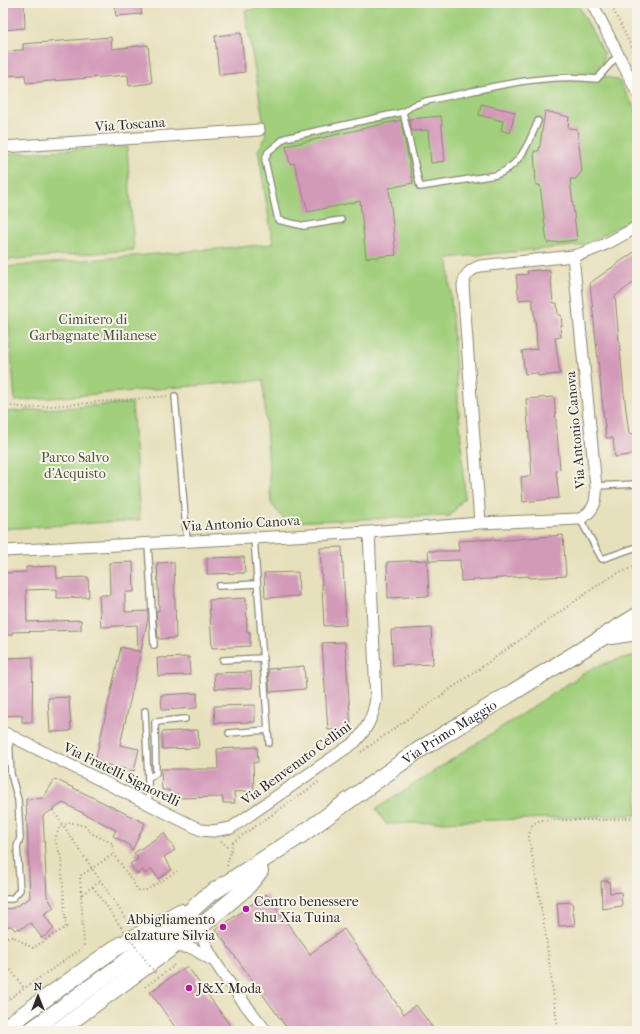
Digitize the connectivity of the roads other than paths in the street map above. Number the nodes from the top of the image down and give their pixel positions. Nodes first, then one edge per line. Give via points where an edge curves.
1 (592, 3) edge
2 (619, 54) junction
3 (637, 92) edge
4 (404, 112) junction
5 (538, 121) dead end
6 (259, 130) dead end
7 (3, 147) edge
8 (341, 220) dead end
9 (637, 228) edge
10 (573, 256) junction
11 (175, 396) road end
12 (637, 484) edge
13 (596, 486) junction
14 (580, 519) junction
15 (480, 523) junction
16 (369, 532) junction
17 (254, 538) junction
18 (187, 541) junction
19 (148, 543) junction
20 (637, 547) edge
21 (3, 551) edge
22 (257, 584) junction
23 (219, 586) dead end
24 (637, 616) edge
25 (637, 632) edge
26 (604, 637) junction
27 (154, 645) dead end
28 (263, 658) junction
29 (223, 660) dead end
30 (145, 711) dead end
31 (185, 719) dead end
32 (268, 730) junction
33 (229, 733) dead end
34 (9, 737) edge
35 (269, 743) dead end
36 (148, 779) junction
37 (149, 804) junction
38 (216, 835) joint
39 (301, 835) junction
40 (260, 871) junction
41 (208, 896) junction
42 (3, 899) edge
43 (206, 922) junction
44 (170, 930) junction
45 (174, 946) junction
46 (216, 963) junction
47 (3, 1029) edge
48 (30, 1031) edge
49 (58, 1031) edge
50 (266, 1031) edge

1 - 2 street
2 - 3 street
2 - 4 lane via 597,79 566,77 519,82 426,101
4 - 5 lane via 420,187 496,175 504,171 526,150
4 - 8 lane via 285,138 268,152 265,160 278,220 304,226
6 - 7 street, Via Toscana
9 - 10 street via 596,250
10 - 13 street, Via Antonio Canova
10 - 15 street via 480,266 470,270 465,276 463,285
11 - 18 lane
12 - 13 lane
13 - 14 street, Via Antonio Canova via 594,507
14 - 15 street, Via Antonio Canova
14 - 20 lane via 602,559
15 - 16 street, Via Antonio Canova
16 - 17 street, Via Antonio Canova
16 - 38 street, Via Benvenuto Cellini via 376,699 373,716 366,731 342,752 231,828
17 - 18 street, Via Antonio Canova
17 - 22 lane
18 - 19 street, Via Antonio Canova
19 - 21 street, Via Antonio Canova
19 - 27 lane
22 - 23 lane
22 - 28 lane
24 - 26 street, Via Primo Maggio
25 - 26 street, Via Primo Maggio
26 - 39 street, Via Primo Maggio via 419,750
28 - 29 lane
28 - 32 lane
30 - 36 lane
31 - 36 lane via 155,722 156,773
32 - 33 lane
32 - 35 lane
34 - 37 street, Via Fratelli Signorelli
34 - 42 lane via 11,774 17,793 20,890 12,899
36 - 37 lane
37 - 38 street, Via Fratelli Signorelli
39 - 40 street, Via Primo Maggio
39 - 41 street, Via Primo Maggio
40 - 43 street, Via Primo Maggio via 246,888
40 - 44 street, Via Primo Maggio
41 - 44 street, Via Primo Maggio
41 - 47 street, Via Primo Maggio via 114,949
43 - 45 street, Via Primo Maggio
43 - 46 street via 203,937 205,946
44 - 48 street, Via Primo Maggio
45 - 46 street via 192,948
45 - 49 street, Via Primo Maggio
46 - 50 street

